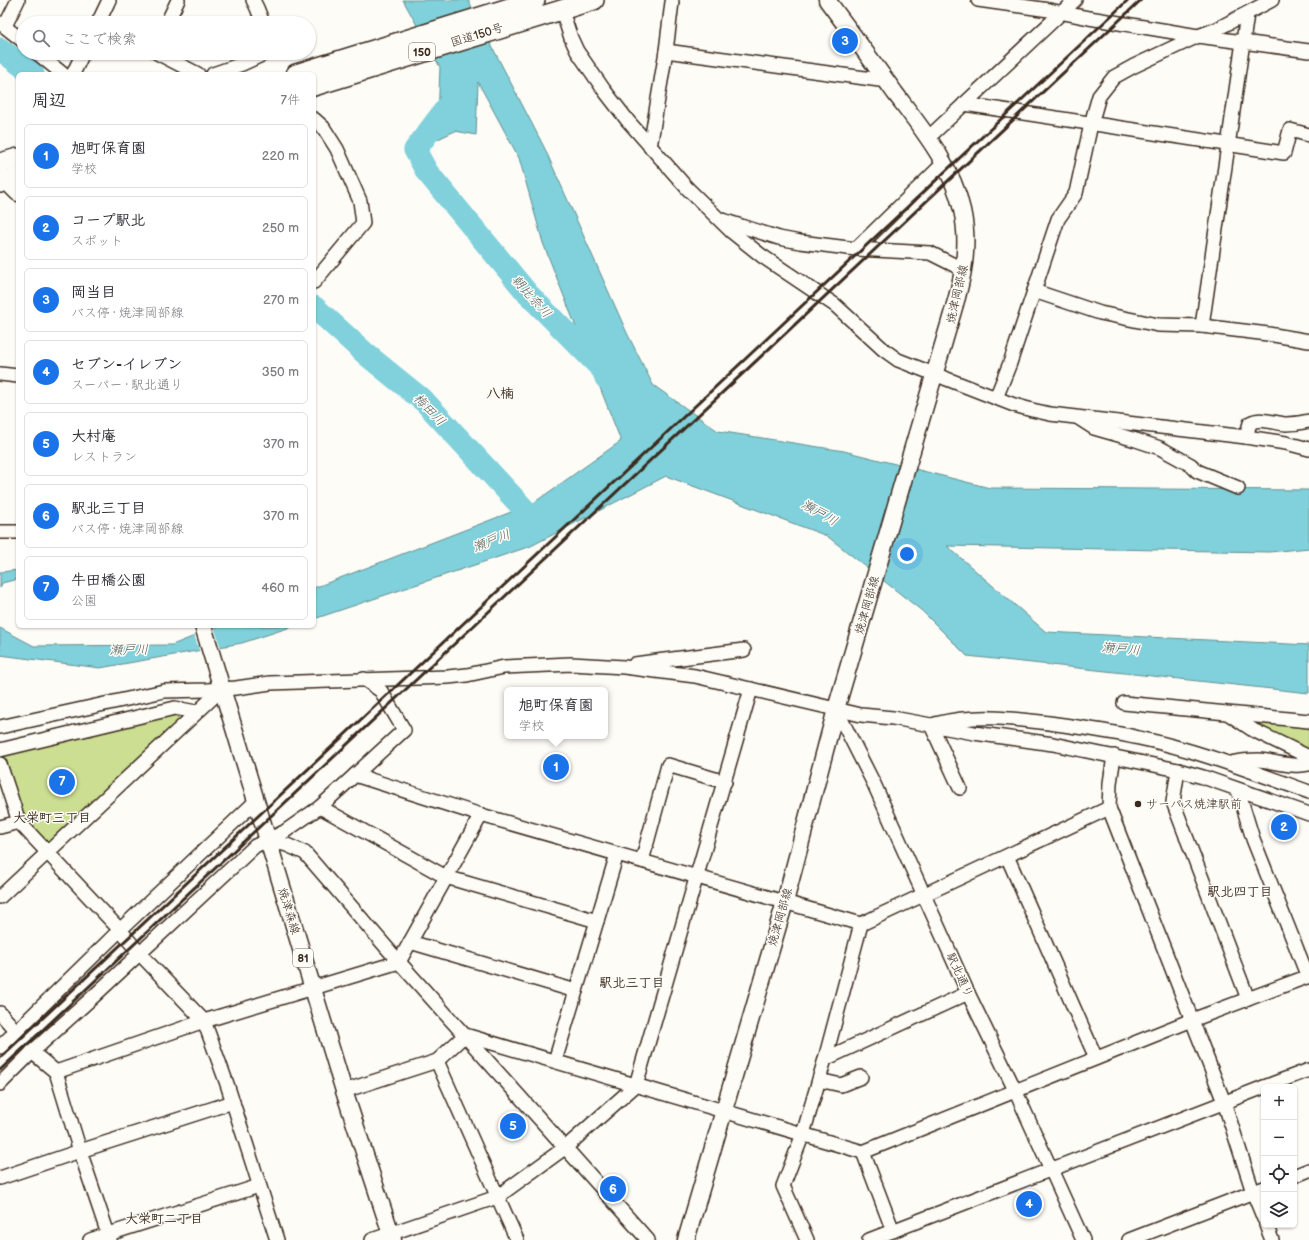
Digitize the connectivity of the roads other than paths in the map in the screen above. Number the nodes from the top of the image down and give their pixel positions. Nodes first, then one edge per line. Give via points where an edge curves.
1 (18, 0) edge
2 (109, 0) edge
3 (178, 0) edge
4 (253, 0) edge
5 (594, 0) edge
6 (827, 0) edge
7 (978, 0) edge
8 (1074, 0) edge
9 (1272, 0) edge
10 (530, 1) edge
11 (672, 2) dead end
12 (1054, 7) edge
13 (1247, 14) junction
14 (515, 15) junction
15 (101, 16) edge
16 (170, 16) edge
17 (260, 16) edge
18 (565, 20) dead end
19 (2, 24) edge
20 (16, 35) edge
21 (1198, 36) junction
22 (1243, 42) junction
23 (666, 51) junction
24 (1309, 51) edge
25 (46, 60) edge
26 (80, 60) edge
27 (171, 60) edge
28 (251, 60) edge
29 (61, 72) edge
30 (74, 72) edge
31 (194, 72) edge
32 (219, 72) edge
33 (319, 78) edge
34 (887, 81) junction
35 (964, 104) junction
36 (316, 121) edge
37 (1092, 124) junction
38 (1309, 135) edge
39 (928, 138) junction
40 (1229, 144) junction
41 (650, 147) junction
42 (16, 162) edge
43 (944, 163) junction
44 (7, 179) edge
45 (717, 218) junction
46 (856, 249) junction
47 (964, 270) junction
48 (316, 277) edge
49 (1034, 291) junction
50 (1202, 326) junction
51 (1309, 341) edge
52 (0, 374) edge
53 (16, 376) edge
54 (934, 378) junction
55 (996, 398) junction
56 (1076, 417) junction
57 (1309, 421) edge
58 (1246, 437) junction
59 (1309, 449) edge
60 (1238, 488) dead end
61 (0, 532) edge
62 (16, 532) edge
63 (204, 628) edge
64 (744, 650) dead end
65 (624, 667) junction
66 (364, 679) junction
67 (220, 682) junction
68 (752, 690) junction
69 (839, 702) junction
70 (1124, 703) dead end
71 (196, 712) junction
72 (1228, 713) junction
73 (1309, 721) edge
74 (931, 725) junction
75 (0, 727) edge
76 (0, 750) edge
77 (1114, 756) junction
78 (1309, 758) edge
79 (1226, 763) junction
80 (0, 764) edge
81 (1309, 764) edge
82 (1178, 770) junction
83 (355, 775) junction
84 (725, 782) junction
85 (960, 788) dead end
86 (1238, 790) junction
87 (1309, 792) edge
88 (255, 802) junction
89 (320, 807) junction
90 (1109, 808) junction
91 (1309, 814) edge
92 (481, 815) junction
93 (19, 822) junction
94 (0, 827) edge
95 (267, 840) junction
96 (47, 852) junction
97 (617, 854) junction
98 (1006, 856) junction
99 (642, 861) junction
100 (446, 877) junction
101 (698, 877) junction
102 (924, 894) junction
103 (0, 897) edge
104 (784, 902) junction
105 (597, 921) junction
106 (861, 924) junction
107 (120, 930) junction
108 (410, 942) junction
109 (140, 954) junction
110 (399, 962) junction
111 (1308, 977) edge
112 (312, 988) junction
113 (576, 991) junction
114 (968, 993) junction
115 (1248, 999) junction
116 (0, 1014) edge
117 (1192, 1020) junction
118 (204, 1021) junction
119 (16, 1031) junction
120 (465, 1035) junction
121 (0, 1047) edge
122 (32, 1052) junction
123 (1096, 1058) junction
124 (825, 1059) junction
125 (437, 1061) junction
126 (555, 1061) junction
127 (1309, 1070) edge
128 (56, 1072) junction
129 (861, 1077) dead end
130 (819, 1080) junction
131 (0, 1084) edge
132 (1272, 1084) edge
133 (636, 1085) junction
134 (1261, 1088) edge
135 (1015, 1090) junction
136 (344, 1091) junction
137 (233, 1102) junction
138 (1224, 1102) junction
139 (724, 1111) junction
140 (802, 1134) junction
141 (566, 1146) junction
142 (80, 1151) junction
143 (863, 1152) junction
144 (1050, 1169) junction
145 (1309, 1170) edge
146 (1297, 1175) edge
147 (0, 1178) edge
148 (259, 1186) junction
149 (1259, 1190) edge
150 (497, 1197) junction
151 (1261, 1202) edge
152 (1267, 1228) edge
153 (893, 1231) junction
154 (109, 1237) edge
155 (392, 1237) edge
156 (90, 1240) edge
157 (277, 1240) edge
158 (372, 1240) edge
159 (517, 1240) edge
160 (648, 1240) edge
161 (686, 1240) edge
162 (807, 1240) edge
163 (870, 1240) edge
164 (1083, 1240) edge
165 (1129, 1240) edge
166 (1272, 1240) edge

1 - 19 street
2 - 15 street
3 - 16 street
4 - 17 street
5 - 14 highway, 国道150号 / 150
6 - 34 main road, 焼津岡部線
7 - 12 street
8 - 12 street
9 - 13 street
10 - 14 highway, 国道150号 / 150
11 - 23 street
12 - 21 street via 1089,18
12 - 35 street
13 - 21 street
13 - 22 street
14 - 33 highway, 国道150号 / 150
18 - 41 street via 577,51 604,90
19 - 20 street
21 - 22 street
21 - 37 street via 1114,78 1099,96
22 - 24 street
22 - 40 street
23 - 34 street
23 - 41 street
25 - 29 street
26 - 30 street
27 - 31 street
28 - 32 street
34 - 39 main road, 焼津岡部線
35 - 37 street
35 - 39 street
36 - 48 street via 337,149 360,201 363,223
37 - 40 street
37 - 49 street via 1076,193 1058,219
38 - 40 street via 1290,130 1284,153
39 - 43 main road, 焼津岡部線
40 - 50 street
41 - 45 street
42 - 44 highway
43 - 46 street
43 - 47 main road, 焼津岡部線 via 956,189 962,211 966,246
45 - 46 street via 779,238
45 - 54 street via 762,256 835,306 890,355
46 - 47 street via 930,253
47 - 54 main road, 焼津岡部線
49 - 50 street via 1100,313 1158,325
49 - 55 street
50 - 51 street
52 - 53 street
54 - 55 street
54 - 69 main road, 焼津岡部線
55 - 56 street via 1032,410
56 - 58 street
56 - 60 street via 1094,428 1160,448 1197,471
57 - 58 street via 1286,424 1256,420 1250,423
58 - 59 street
61 - 62 street
63 - 67 main road, 焼津森線 / 81
64 - 65 street via 657,660
65 - 66 street via 571,664 522,666 448,677
65 - 68 street via 695,676
66 - 67 street via 270,683
66 - 83 street via 381,691 404,730
67 - 71 street
67 - 75 street via 164,690
67 - 88 main road, 焼津森線 / 81
68 - 69 street
68 - 84 street
69 - 74 street via 861,715
69 - 102 street, 駅北通り via 854,743
69 - 104 main road, 焼津岡部線
70 - 72 street
71 - 76 street via 175,708
71 - 96 street
72 - 73 street
72 - 78 street via 1253,730
74 - 77 street
74 - 79 street via 954,719 981,717 1036,721 1140,738
74 - 85 street
77 - 82 street
77 - 90 street
79 - 81 street via 1259,760 1289,765
79 - 87 street
80 - 93 street
82 - 86 street
82 - 115 street via 1173,802
83 - 89 street
83 - 92 street
84 - 99 street via 668,765
84 - 101 street
86 - 91 street
86 - 111 street via 1253,839
88 - 95 main road, 焼津森線 / 81
88 - 107 street
89 - 95 street via 284,832
89 - 100 street
90 - 98 street
90 - 117 street
92 - 97 street
92 - 100 street
93 - 94 street
93 - 96 street
95 - 109 street via 255,846
95 - 110 street via 305,853
95 - 112 main road, 焼津森線 / 81
96 - 103 street
96 - 107 street
97 - 99 street
97 - 105 street
98 - 102 street
98 - 123 street
99 - 101 street
100 - 105 street
100 - 108 street
101 - 104 street
101 - 133 street
102 - 106 street
102 - 114 street, 駅北通り
104 - 106 street
104 - 139 main road, 焼津岡部線
105 - 113 street
106 - 124 street
107 - 109 street
107 - 119 street
108 - 110 street
108 - 113 street
109 - 118 street
109 - 122 street
110 - 112 street
110 - 120 street
111 - 115 street
112 - 118 street
112 - 136 main road, 焼津森線 / 81
113 - 126 street
114 - 124 street
114 - 135 street, 駅北通り
115 - 117 street
116 - 119 street
117 - 123 street
117 - 138 street
118 - 128 street
118 - 137 street
119 - 121 street
120 - 125 street
120 - 126 street
120 - 141 street
122 - 128 street
122 - 131 street
123 - 135 street
124 - 130 street
125 - 136 street
125 - 150 street
126 - 133 street
127 - 132 street
128 - 142 street
129 - 130 street via 841,1085
130 - 140 street
133 - 139 street
133 - 141 street
134 - 138 street
135 - 143 street
135 - 144 street, 駅北通り
136 - 155 main road, 焼津森線 / 81
137 - 142 street
137 - 148 street
138 - 144 street
138 - 149 street
139 - 140 street
139 - 161 main road, 焼津岡部線
140 - 143 street
140 - 162 street via 783,1186
141 - 150 street
141 - 160 street
142 - 147 street
142 - 154 street
143 - 153 street
144 - 153 street
144 - 164 street, 駅北通り
145 - 146 street
148 - 154 street
148 - 157 street
149 - 151 street
149 - 165 street
150 - 155 street
150 - 159 street
152 - 166 street
153 - 163 street
154 - 156 street
155 - 158 street

